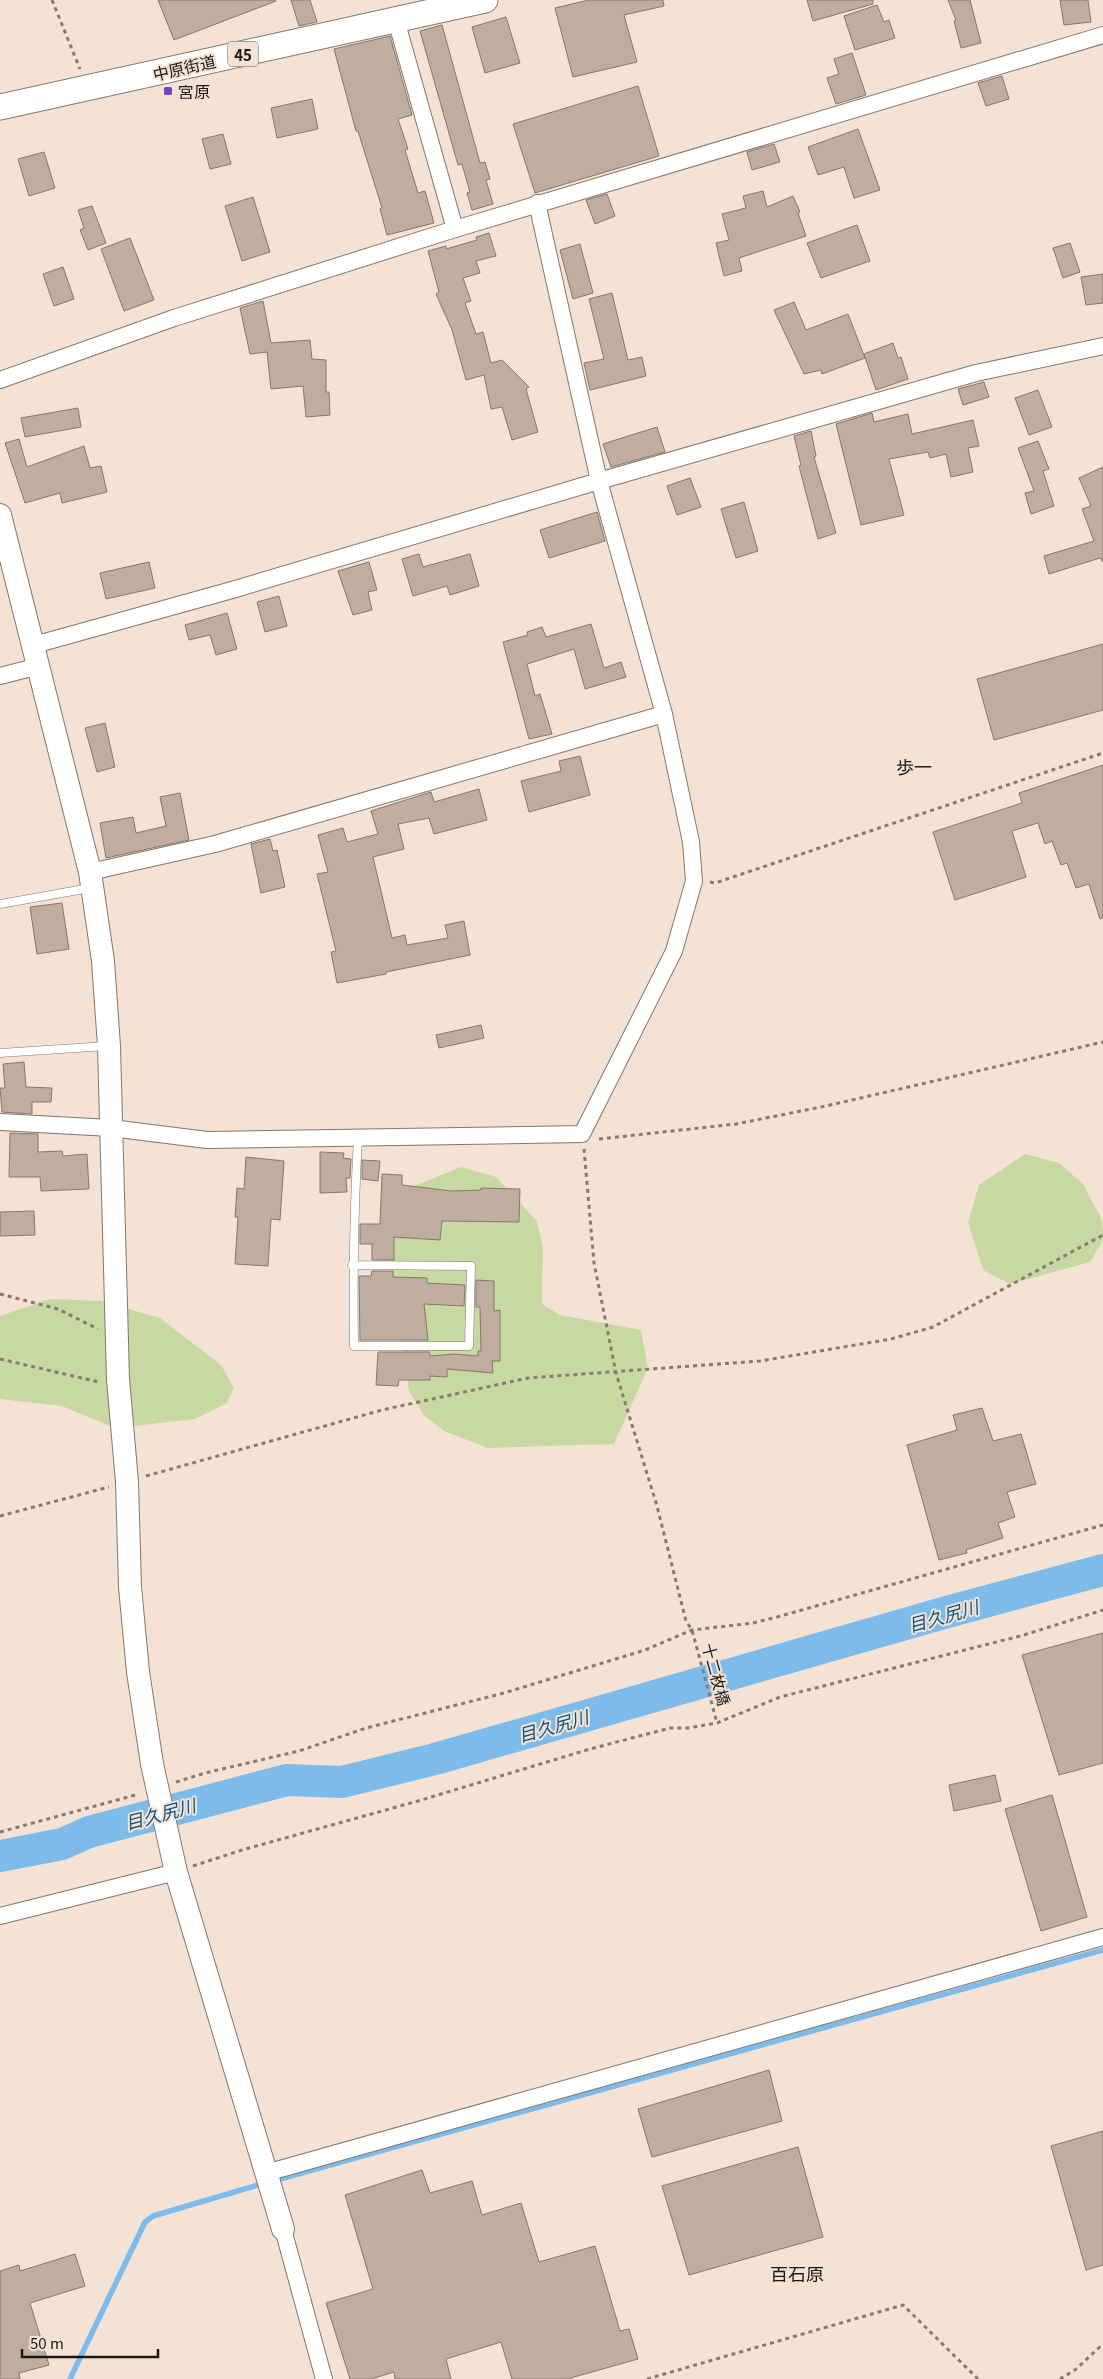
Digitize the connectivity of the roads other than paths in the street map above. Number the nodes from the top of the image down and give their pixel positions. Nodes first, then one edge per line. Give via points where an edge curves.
1 (485, 0) edge
2 (396, 20) junction
3 (1103, 35) edge
4 (0, 107) edge
5 (537, 203) junction
6 (455, 229) junction
7 (1103, 346) edge
8 (0, 380) edge
9 (599, 481) junction
10 (0, 515) edge
11 (36, 656) junction
12 (0, 676) edge
13 (664, 714) junction
14 (91, 880) junction
15 (0, 904) edge
16 (109, 1046) junction
17 (0, 1053) edge
18 (0, 1122) edge
19 (110, 1128) junction
20 (358, 1138) junction
21 (352, 1265) junction
22 (176, 1868) junction
23 (0, 1916) edge
24 (1103, 1937) edge
25 (266, 2173) junction
26 (283, 2229) joint
27 (324, 2379) edge

1 - 2 main road, 中原街道 / 45
2 - 4 main road, 中原街道 / 45
2 - 6 street
3 - 5 street
5 - 6 street
5 - 9 street
6 - 8 street via 174,318
7 - 9 street via 976,373
9 - 11 street via 232,590
9 - 13 street
10 - 11 street
11 - 12 street
11 - 14 street
13 - 14 street
13 - 20 street via 691,842 694,881 674,952 583,1137
14 - 15 lane
14 - 16 street via 103,961
16 - 17 lane
16 - 19 street
18 - 19 street
19 - 20 street via 207,1140
19 - 22 street via 116,1338 127,1482 130,1587 138,1672 158,1791
20 - 21 lane
21 - 21 lane via 354,1346 469,1346 471,1266
22 - 23 street
22 - 25 street
24 - 25 street
25 - 26 street
26 - 27 street

